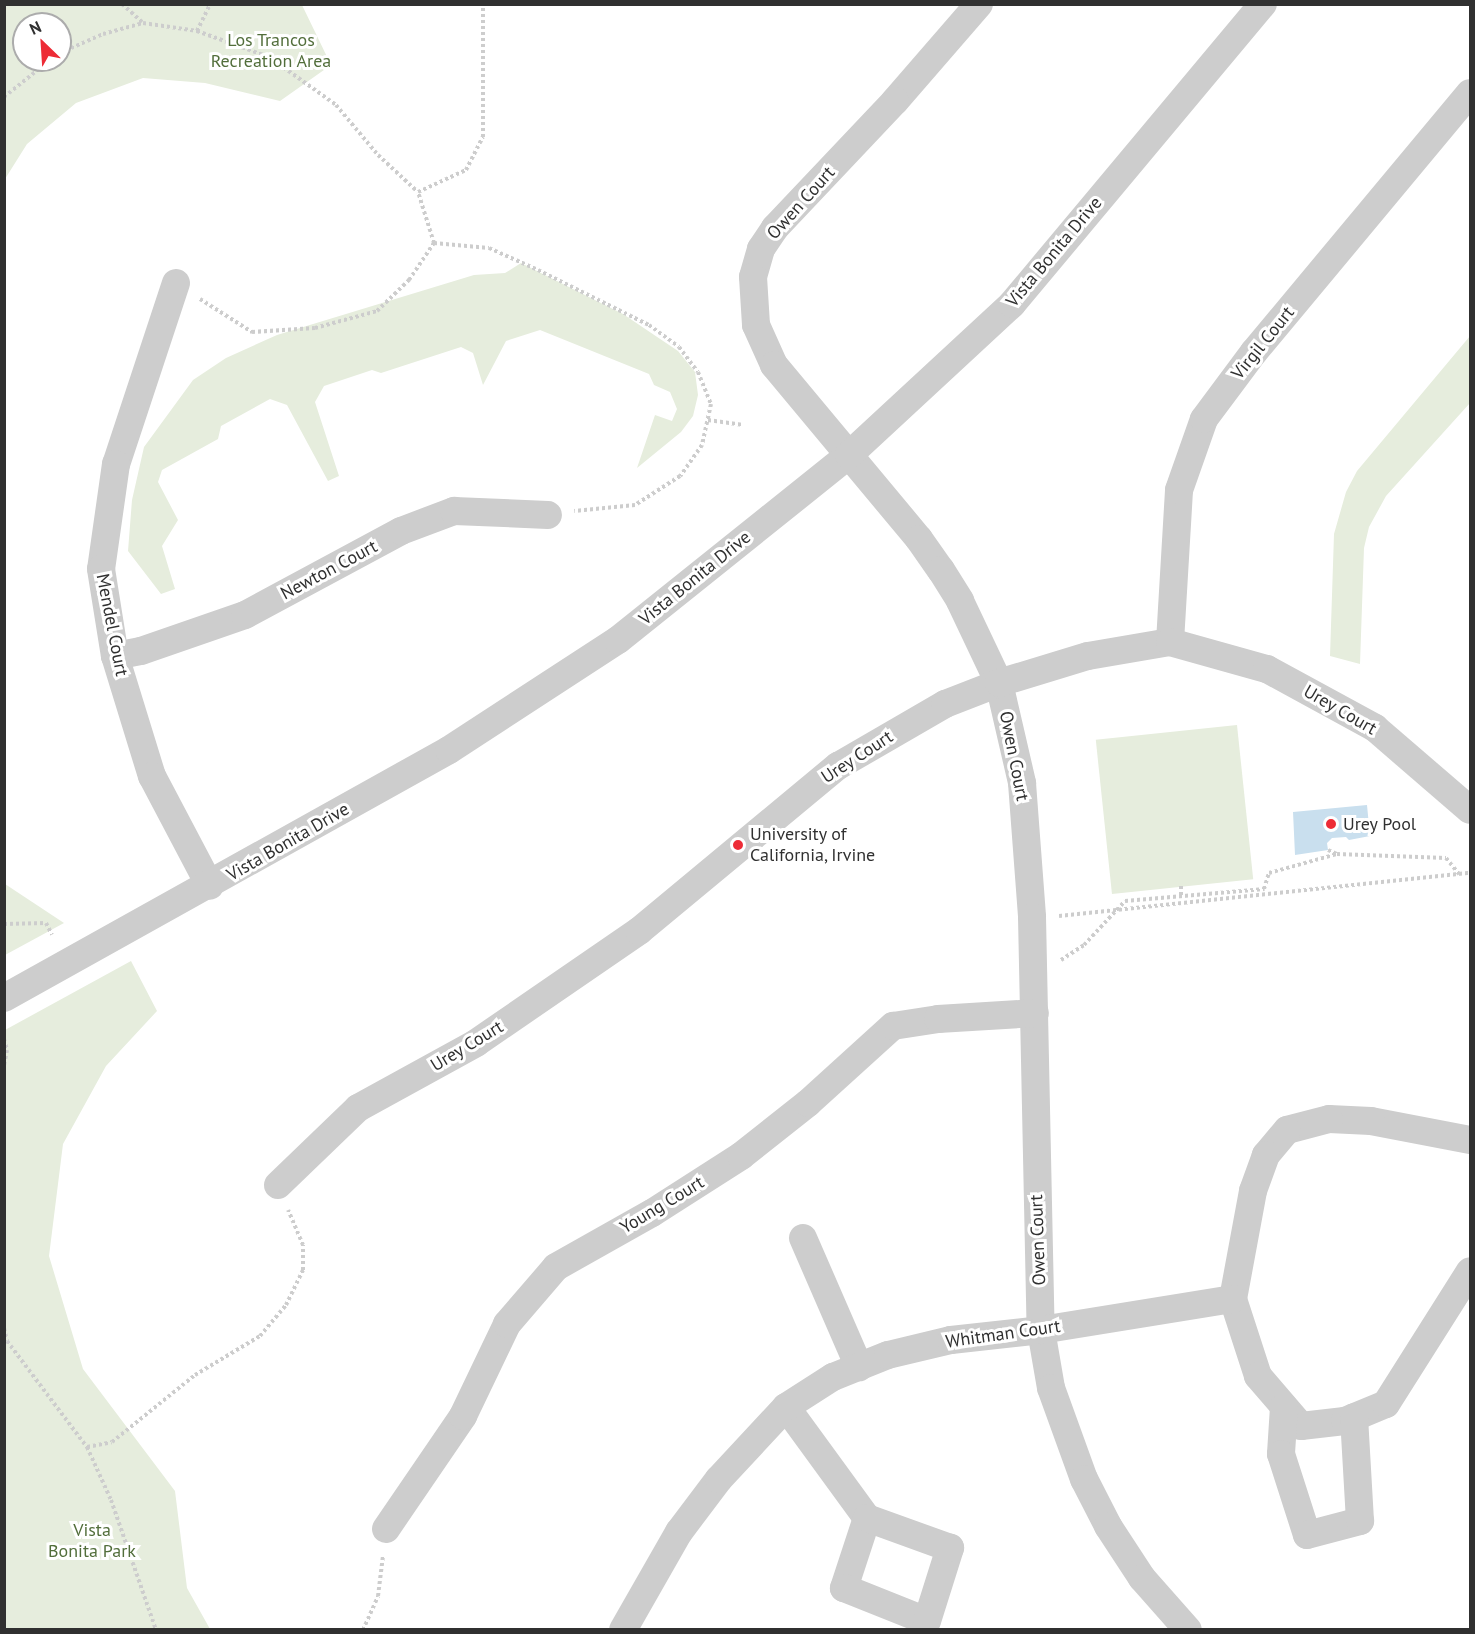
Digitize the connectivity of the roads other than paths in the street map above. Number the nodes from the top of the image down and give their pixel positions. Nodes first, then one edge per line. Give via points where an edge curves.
1 (980, 4) edge
2 (1263, 4) edge
3 (1470, 93) edge
4 (176, 284) road end
5 (849, 455) junction
6 (548, 515) road end
7 (1170, 642) junction
8 (115, 656) junction
9 (999, 683) junction
10 (1470, 810) edge
11 (210, 886) junction
12 (4, 998) edge
13 (1035, 1013) junction
14 (1470, 1140) edge
15 (278, 1185) road end
16 (803, 1238) dead end
17 (1470, 1270) edge
18 (1233, 1299) junction
19 (1041, 1330) junction
20 (858, 1367) junction
21 (786, 1407) junction
22 (1284, 1407) junction
23 (1354, 1417) junction
24 (867, 1518) dead end
25 (386, 1529) road end
26 (623, 1629) edge
27 (1188, 1629) edge

1 - 5 street, Owen Court via 896,101 775,228 761,249 753,277 756,326 774,365
2 - 5 street, Vista Bonita Drive via 1012,304
3 - 7 street, Virgil Court via 1254,352 1204,419 1179,490
4 - 8 street, Mendel Court via 116,464 101,569
5 - 9 street, Owen Court via 940,570 960,601
5 - 11 street, Vista Bonita Drive via 618,640 449,750
6 - 8 street, Newton Court via 454,511 401,531 245,615 141,651
7 - 9 street, Urey Court via 1088,656
7 - 10 street, Urey Court via 1267,669 1375,728
8 - 11 street, Mendel Court via 152,776
9 - 13 street, Owen Court via 1022,783
9 - 15 street, Urey Court via 945,704 838,766 639,931 476,1043 358,1108
11 - 12 street, Vista Bonita Drive
13 - 19 street, Owen Court
13 - 25 street, Young Court via 893,1026 808,1103 741,1156 652,1213 556,1267 507,1324 463,1416
14 - 18 street via 1371,1121 1329,1119 1287,1130 1266,1155 1253,1191
16 - 20 street
17 - 23 street via 1386,1404
18 - 19 street, Whitman Court
18 - 22 street via 1258,1376
19 - 20 street, Whitman Court via 951,1340 888,1355
19 - 27 street, Owen Court via 1051,1388 1084,1479 1142,1578
20 - 21 street, Whitman Court
21 - 24 street
21 - 26 street, Whitman Court via 719,1479 679,1532
22 - 23 street via 1301,1426
22 - 23 street via 1281,1454 1306,1535 1360,1521

